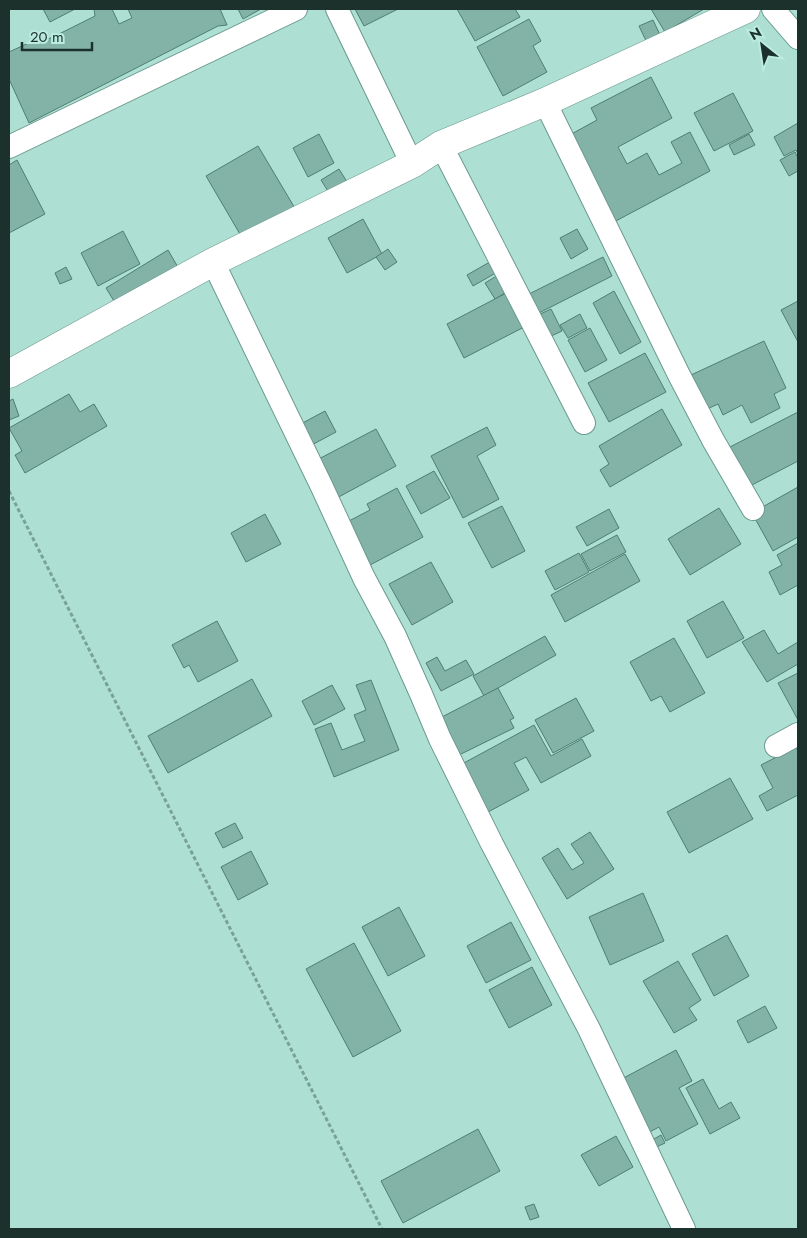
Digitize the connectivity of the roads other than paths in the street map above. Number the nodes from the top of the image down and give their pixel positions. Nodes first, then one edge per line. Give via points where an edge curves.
1 (296, 9) edge
2 (337, 9) edge
3 (746, 9) edge
4 (773, 9) edge
5 (798, 38) edge
6 (544, 102) junction
7 (442, 145) junction
8 (9, 147) edge
9 (412, 164) junction
10 (213, 262) junction
11 (9, 374) edge
12 (584, 423) dead end
13 (753, 510) dead end
14 (798, 734) edge
15 (776, 746) dead end
16 (684, 1229) edge

1 - 8 street
2 - 9 street
3 - 6 street
4 - 5 street
6 - 7 street
6 - 13 street via 679,375
7 - 9 street
7 - 12 street
9 - 10 street
10 - 11 street
10 - 16 street via 395,636 440,739 589,1029
14 - 15 street

